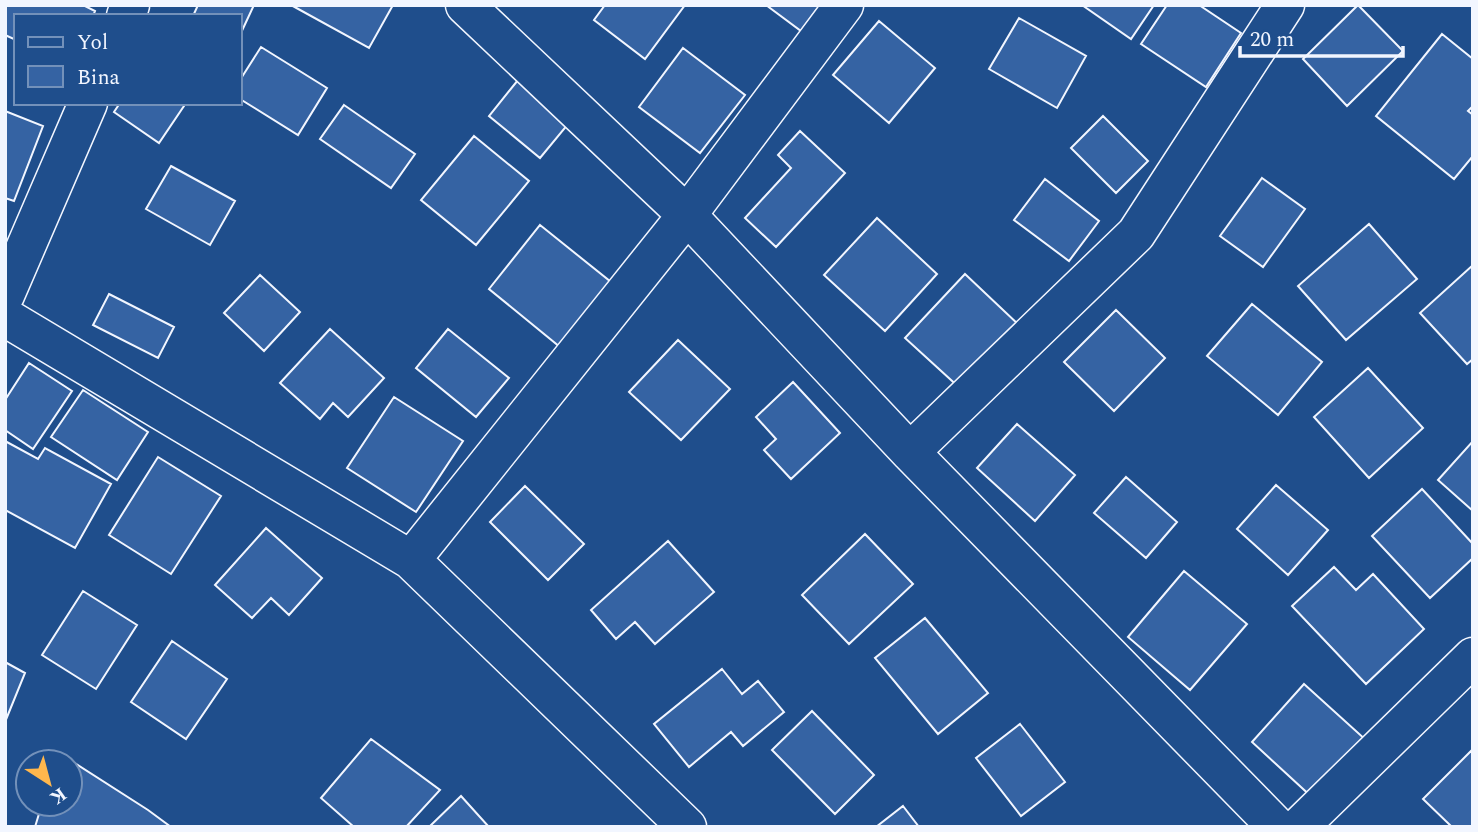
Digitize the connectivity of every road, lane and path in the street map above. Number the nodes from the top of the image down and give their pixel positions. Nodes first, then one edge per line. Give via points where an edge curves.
1 (465, 5) edge
2 (844, 5) edge
3 (1285, 5) edge
4 (87, 105) edge
5 (687, 215) junction
6 (5, 295) edge
7 (5, 317) edge
8 (910, 452) junction
9 (411, 560) junction
10 (1473, 657) edge
11 (687, 827) edge
12 (1277, 827) edge
13 (1299, 827) edge

1 - 5 street
2 - 5 street
3 - 8 street via 1136,234
4 - 6 street
5 - 8 street
5 - 9 street
7 - 9 street
8 - 12 street
9 - 11 street
10 - 13 street

